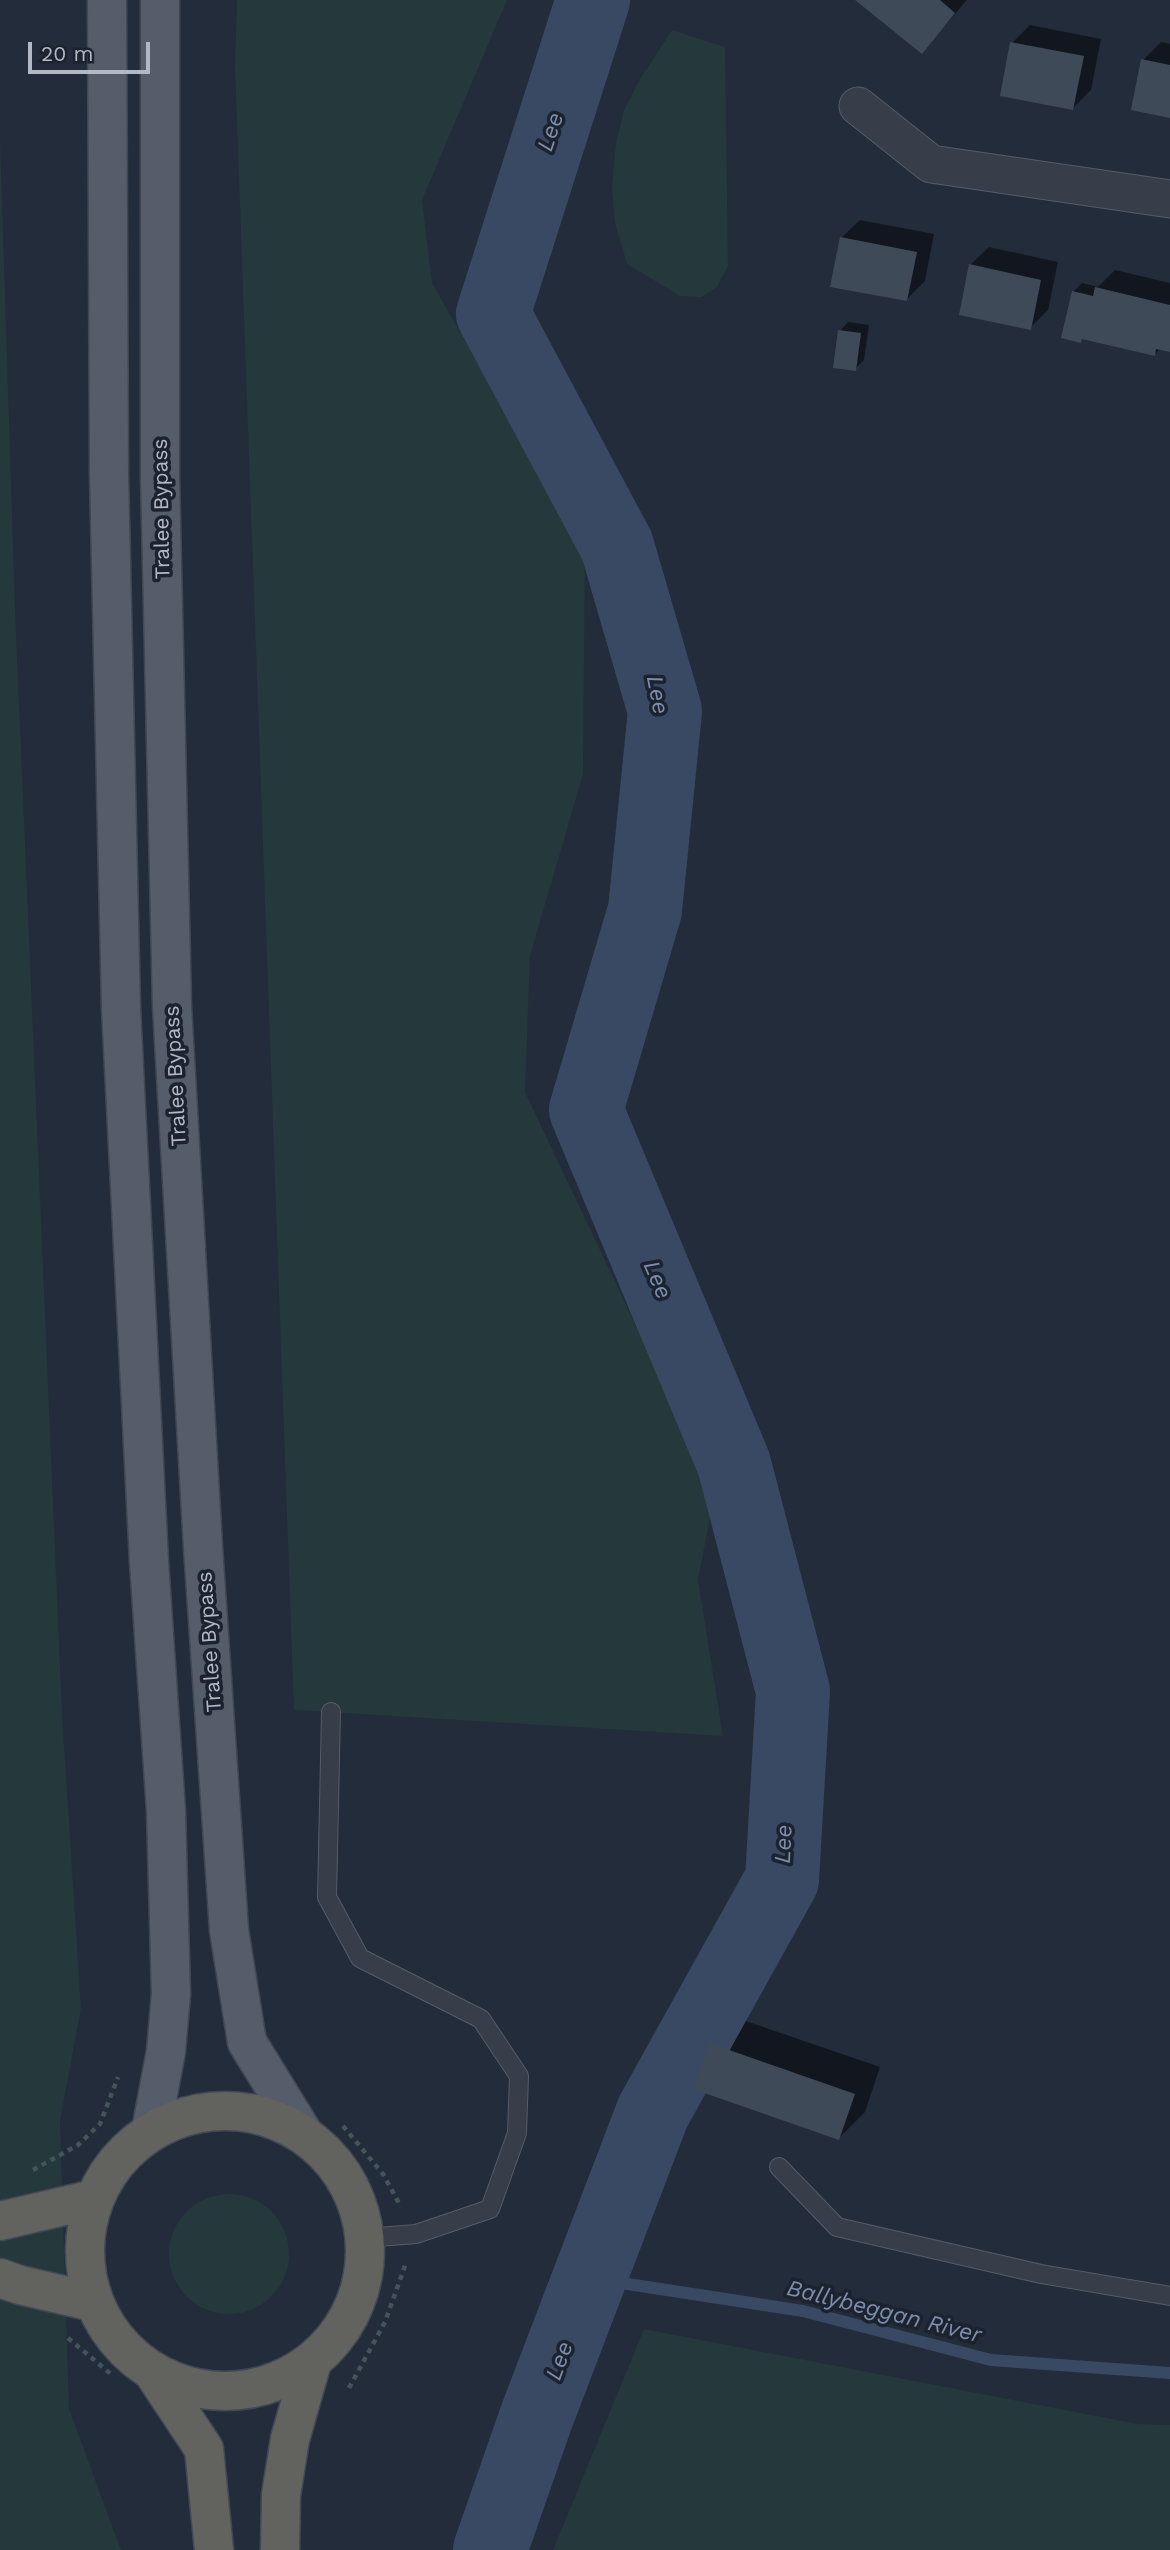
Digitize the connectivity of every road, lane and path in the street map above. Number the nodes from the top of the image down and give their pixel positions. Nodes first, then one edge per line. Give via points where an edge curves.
1 (107, 0) edge
2 (160, 0) edge
3 (859, 106) dead end
4 (1170, 199) edge
5 (331, 1712) dead end
6 (121, 2067) dead end
7 (339, 2121) dead end
8 (151, 2131) junction
9 (303, 2133) junction
10 (779, 2167) dead end
11 (26, 2174) dead end
12 (94, 2199) junction
13 (0, 2221) edge
14 (416, 2234) junction
15 (365, 2238) junction
16 (0, 2278) edge
17 (1170, 2296) edge
18 (93, 2302) junction
19 (60, 2332) dead end
20 (312, 2362) junction
21 (135, 2376) junction
22 (344, 2397) dead end
23 (214, 2550) edge
24 (280, 2550) edge

1 - 8 main road via 109,474 121,1008 166,1811 171,1994
2 - 9 main road, Tralee Bypass via 160,476 172,1006 203,1547 229,1930 247,2042
3 - 4 street via 931,164
5 - 14 lane via 327,1897 360,1958 481,2019 519,2076 517,2133 490,2209
6 - 11 path via 100,2124 78,2145
7 - 14 path via 383,2174
8 - 9 highway via 188,2115 228,2110 267,2116
8 - 12 highway via 117,2160
9 - 15 highway via 334,2162 355,2197
10 - 17 lane via 837,2227 1041,2274
12 - 13 highway
12 - 18 highway via 85,2233 85,2268
14 - 15 lane
14 - 22 path via 385,2322
15 - 20 highway via 362,2285 343,2328
16 - 18 highway
18 - 21 highway
19 - 21 path
20 - 21 highway via 276,2383 234,2392 192,2389
20 - 24 highway via 290,2439 281,2495
21 - 23 highway via 204,2449

